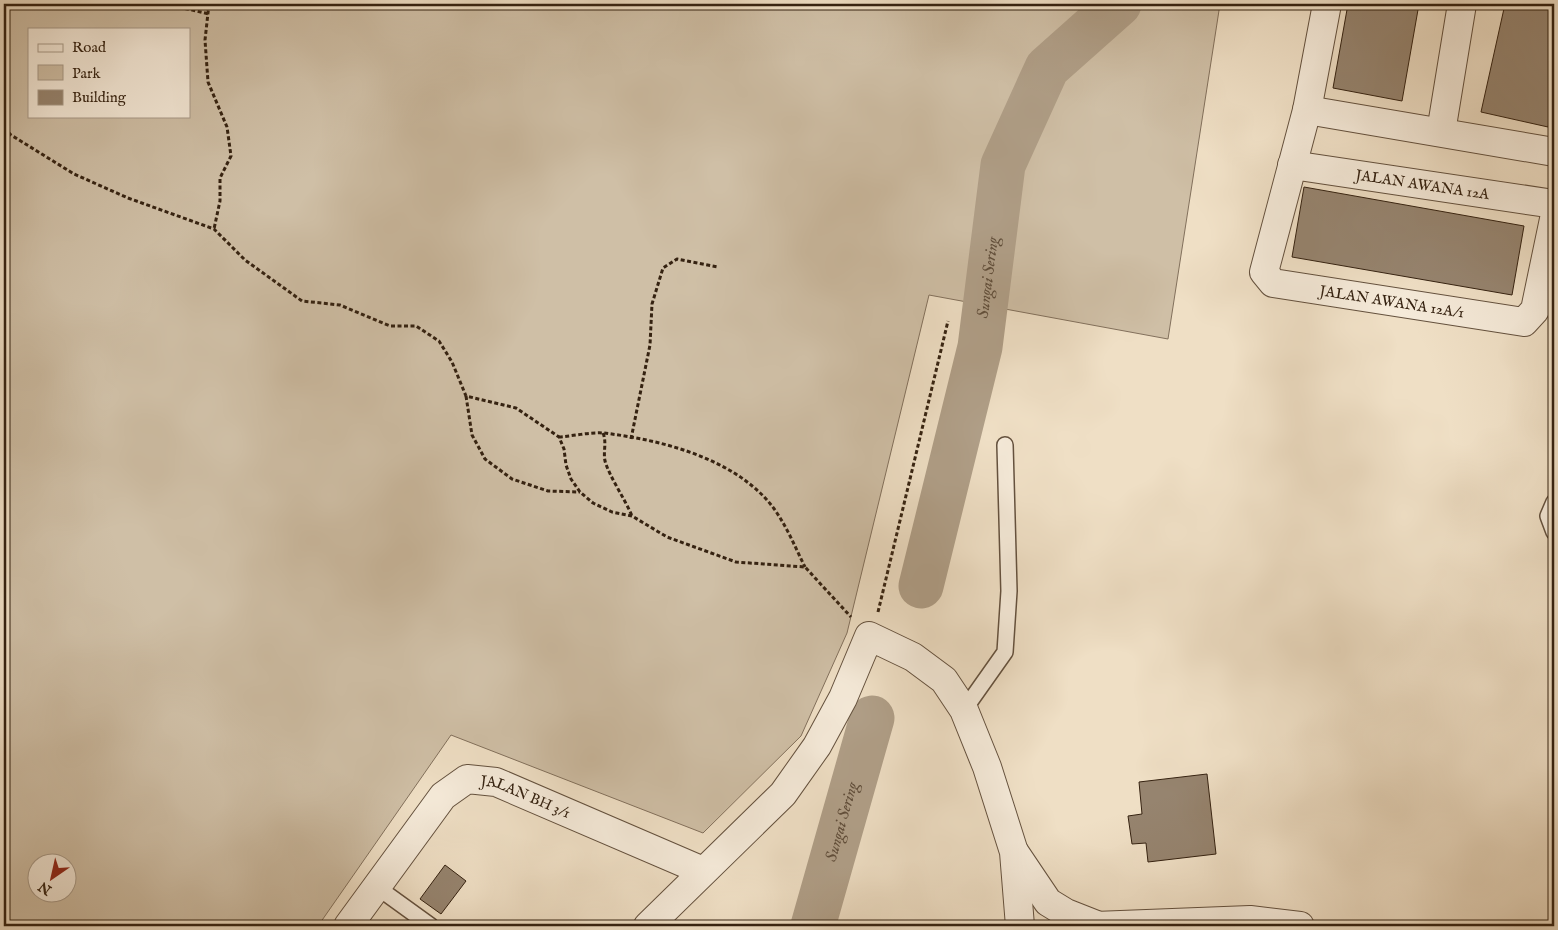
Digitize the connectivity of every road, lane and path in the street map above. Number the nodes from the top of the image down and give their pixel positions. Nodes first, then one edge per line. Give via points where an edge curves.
1 (166, 4) edge
2 (209, 4) edge
3 (1327, 4) edge
4 (1462, 4) edge
5 (209, 14) junction
6 (1307, 110) junction
7 (4, 128) edge
8 (1441, 132) junction
9 (1554, 152) edge
10 (1292, 164) junction
11 (1554, 204) edge
12 (1554, 219) edge
13 (214, 229) junction
14 (718, 267) dead end
15 (948, 321) dead end
16 (466, 396) junction
17 (603, 433) junction
18 (559, 437) junction
19 (630, 439) junction
20 (1005, 445) dead end
21 (580, 492) junction
22 (1554, 502) edge
23 (632, 516) junction
24 (1554, 532) edge
25 (805, 567) junction
26 (869, 636) junction
27 (964, 710) junction
28 (1014, 852) junction
29 (703, 871) junction
30 (377, 887) junction
31 (348, 926) edge
32 (431, 926) edge
33 (648, 926) edge
34 (1020, 926) edge
35 (1097, 926) edge
36 (1300, 926) edge

1 - 5 path
2 - 5 path
3 - 6 street
4 - 8 street
5 - 13 path via 205,40 208,82 227,127 231,156 220,178 220,201
6 - 8 street
6 - 10 street
7 - 13 path via 74,174 128,198
8 - 9 street
10 - 11 street, JALAN AWANA 12A
10 - 12 street, JALAN AWANA 12A/1 via 1264,272 1273,283 1524,322 1535,310
13 - 16 path via 245,260 302,301 340,304 390,326 416,326 439,340
14 - 19 path via 677,259 662,268 652,304 650,345
15 - 26 path
16 - 18 path via 516,408
16 - 21 path via 472,435 485,458 512,479 548,491
17 - 18 path
17 - 19 path
17 - 23 path via 609,472
18 - 21 path via 571,479
19 - 25 path via 675,447 726,467 767,500
20 - 27 lane via 1009,591 1005,652
21 - 23 path via 612,512
22 - 24 lane via 1548,516
23 - 25 path via 667,537 736,562
25 - 26 path
26 - 27 street via 913,657 944,680
26 - 29 street via 843,698 816,746 783,794
27 - 28 street via 988,766
28 - 34 street
28 - 35 street via 1048,902
29 - 30 street, JALAN BH 3/1 via 496,782 467,779 443,796
29 - 33 street
30 - 31 street, JALAN BH 3/1
30 - 32 lane
35 - 36 street via 1250,920

